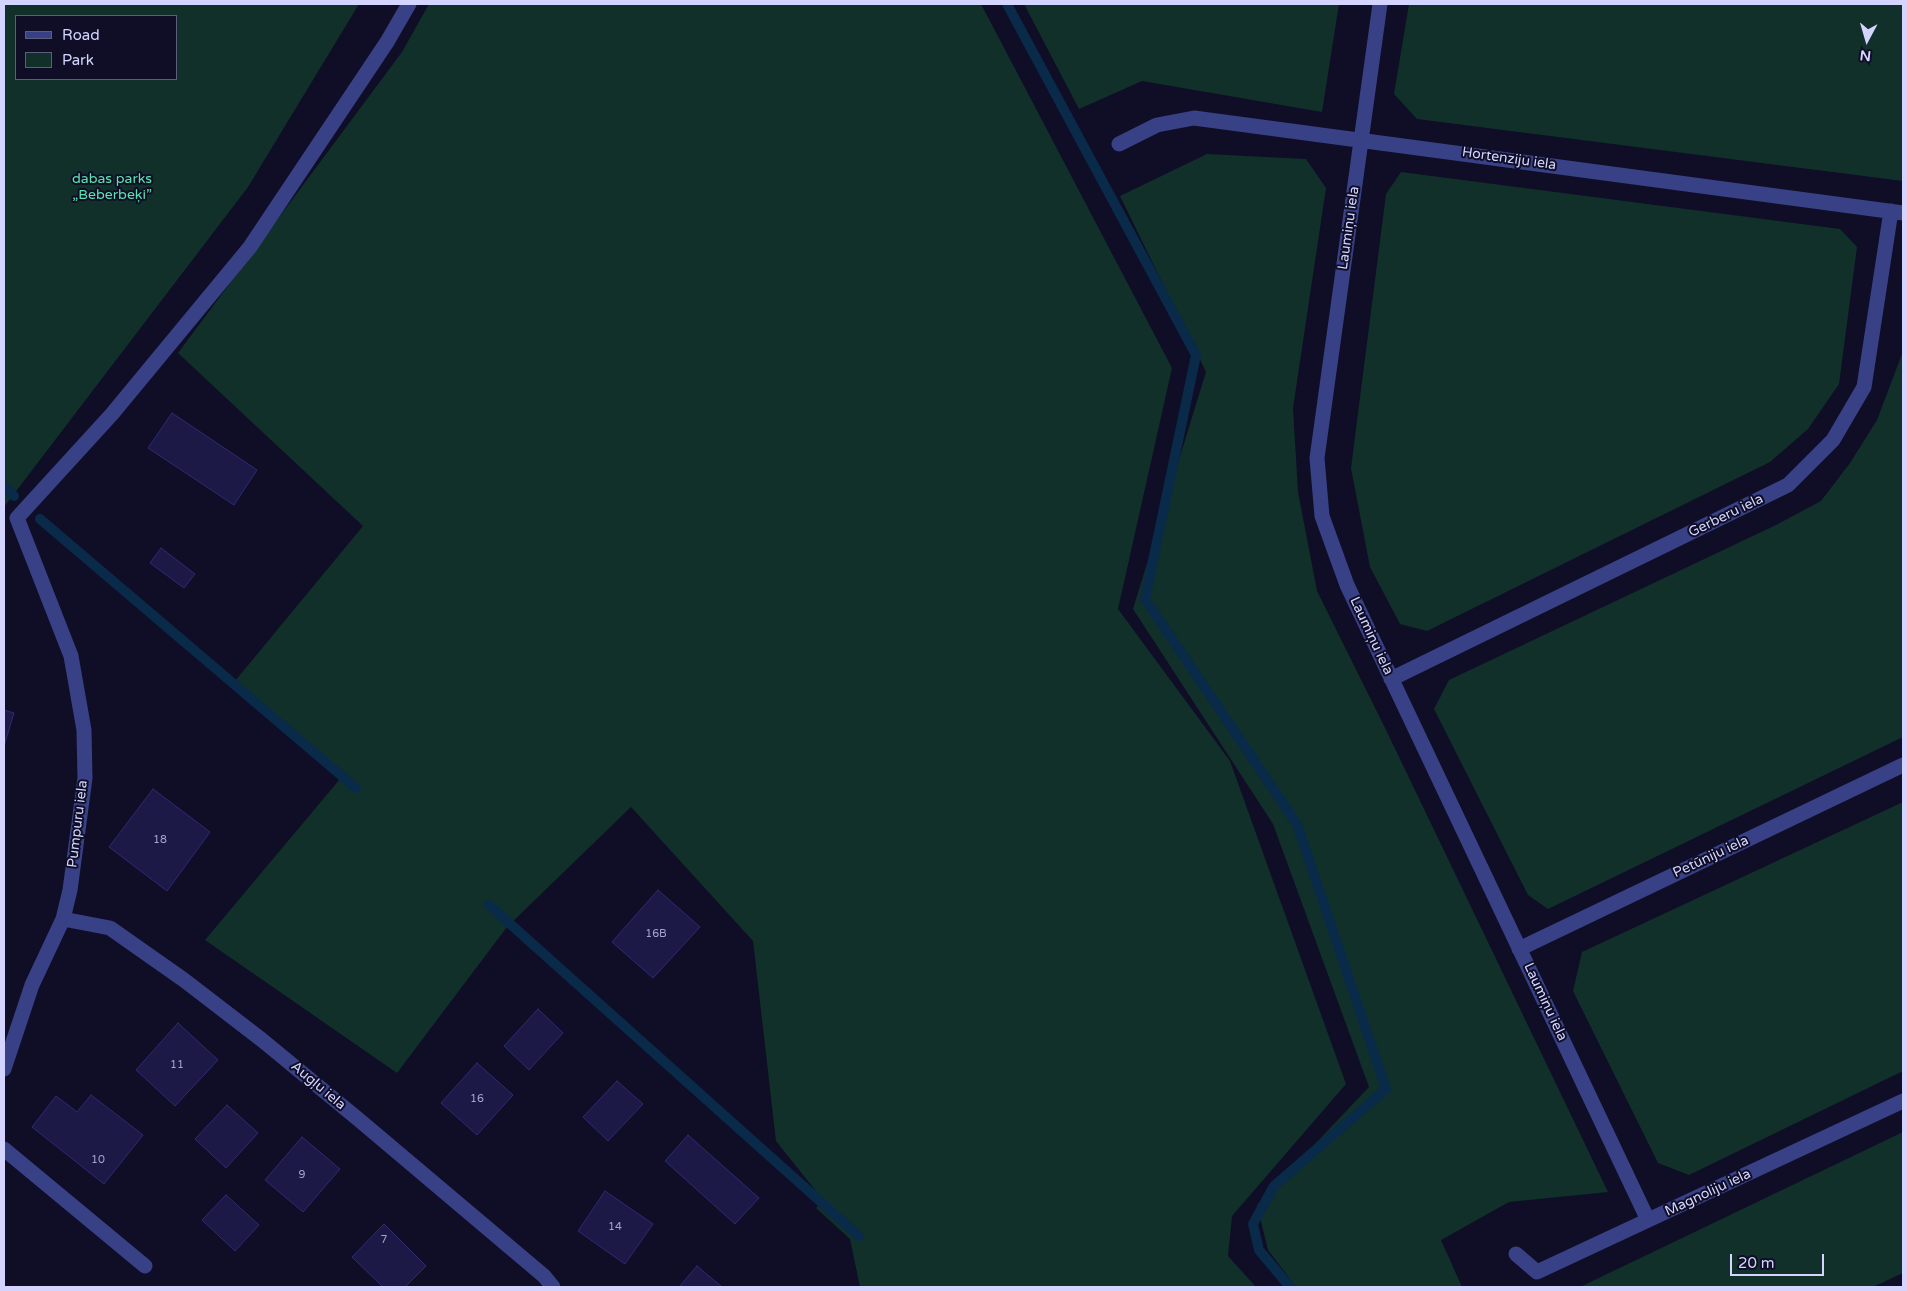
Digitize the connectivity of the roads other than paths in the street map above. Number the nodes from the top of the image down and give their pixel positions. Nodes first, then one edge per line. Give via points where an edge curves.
1 (409, 4) edge
2 (1380, 4) edge
3 (1361, 139) junction
4 (1119, 144) dead end
5 (1897, 212) edge
6 (1391, 679) junction
7 (1903, 766) edge
8 (63, 919) junction
9 (1519, 948) junction
10 (4, 1069) edge
11 (1903, 1101) edge
12 (4, 1149) edge
13 (1648, 1220) junction
14 (1516, 1254) dead end
15 (145, 1266) dead end
16 (553, 1287) edge

1 - 8 street, Pumpuru iela via 388,42 250,247 112,414 17,518 71,656 84,730 85,778
2 - 3 street, Laumiņu iela
3 - 4 street, Hortenziju iela via 1194,118 1157,125
3 - 5 street, Hortenziju iela
3 - 6 street, Laumiņu iela via 1318,458 1322,516 1347,585
5 - 6 street, Gerberu iela via 1864,387 1833,440 1788,485
6 - 9 street, Laumiņu iela
7 - 9 street, Petūniju iela
8 - 10 street, Pumpuru iela via 32,985
8 - 16 street, Augļu iela via 110,928 191,986 358,1118
9 - 13 street, Laumiņu iela
11 - 13 street, Magnoliju iela
12 - 15 street
13 - 14 street, Magnoliju iela via 1537,1272

